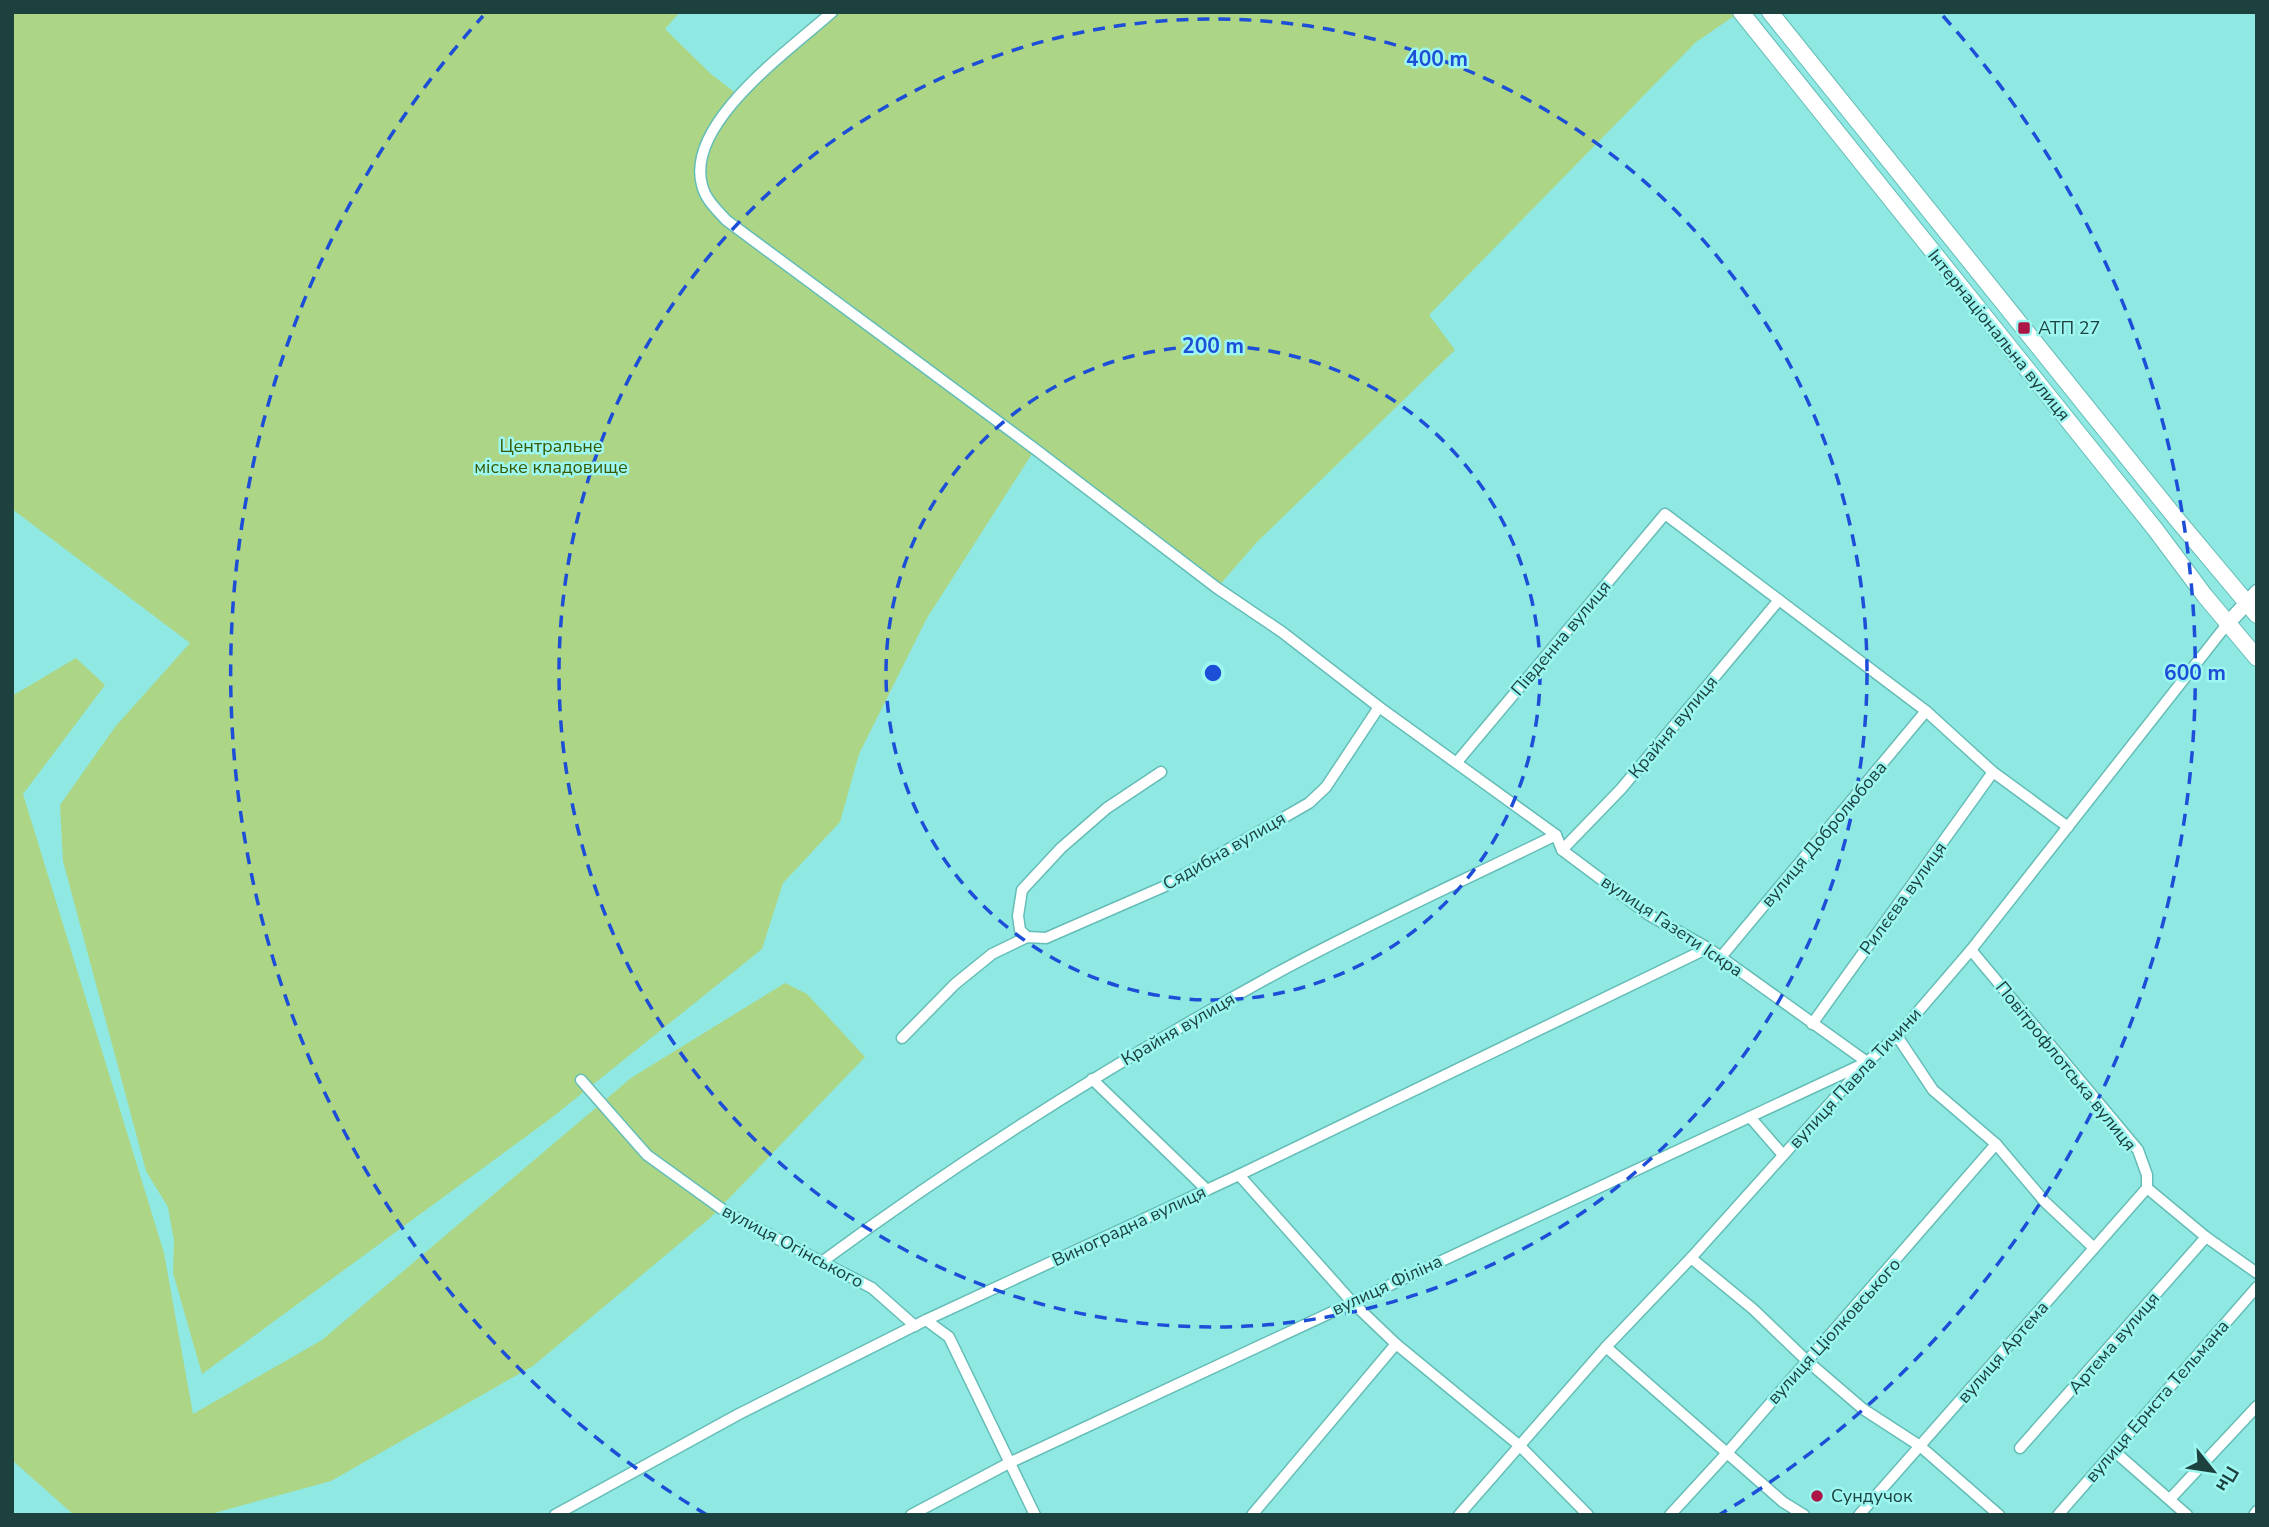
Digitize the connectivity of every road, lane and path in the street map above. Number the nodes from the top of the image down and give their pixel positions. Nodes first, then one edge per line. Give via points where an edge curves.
1 (832, 12) edge
2 (1741, 12) edge
3 (1770, 12) edge
4 (1779, 600) junction
5 (2254, 603) edge
6 (2228, 623) junction
7 (2257, 658) edge
8 (1379, 707) junction
9 (1926, 711) junction
10 (1458, 762) junction
11 (1161, 772) dead end
12 (1993, 772) junction
13 (2068, 827) junction
14 (1556, 835) junction
15 (1562, 850) junction
16 (1027, 937) junction
17 (1708, 948) junction
18 (1970, 950) junction
19 (1721, 957) junction
20 (1812, 1024) junction
21 (1897, 1037) junction
22 (902, 1038) dead end
23 (1867, 1062) junction
24 (1091, 1079) junction
25 (581, 1080) dead end
26 (1750, 1116) junction
27 (1996, 1144) junction
28 (1783, 1155) junction
29 (1239, 1175) junction
30 (2147, 1188) junction
31 (1207, 1190) junction
32 (2206, 1237) junction
33 (2094, 1248) junction
34 (1691, 1258) junction
35 (822, 1261) junction
36 (2257, 1273) edge
37 (2257, 1287) edge
38 (1352, 1302) junction
39 (926, 1320) junction
40 (915, 1326) junction
41 (1396, 1344) junction
42 (1606, 1347) junction
43 (1806, 1360) junction
44 (2257, 1406) edge
45 (1520, 1446) junction
46 (1920, 1447) junction
47 (2021, 1448) dead end
48 (2114, 1451) junction
49 (1727, 1453) junction
50 (1009, 1463) junction
51 (2170, 1499) junction
52 (555, 1515) edge
53 (911, 1515) edge
54 (1035, 1515) edge
55 (1252, 1515) edge
56 (1459, 1515) edge
57 (1588, 1515) edge
58 (1670, 1515) edge
59 (1804, 1515) edge
60 (1859, 1515) edge
61 (1999, 1515) edge
62 (2058, 1515) edge
63 (2187, 1515) edge

1 - 8 street via 738,96 712,130 699,172 713,205 798,275
2 - 6 main road, Інтернаціональна вулиця
3 - 5 main road, Інтернаціональна вулиця via 2175,517
4 - 9 street
4 - 10 street, Південна вулиця via 1665,514
4 - 15 street, Крайня вулиця via 1621,789
5 - 6 street
6 - 7 main road, Інтернаціональна вулиця
6 - 13 street, вулиця Павла Тичини
8 - 10 street
8 - 16 street, Сядибна вулиця via 1326,787 1309,803 1163,887 1046,938
9 - 12 street
9 - 19 street, вулиця Добролюбова
10 - 14 street
11 - 16 street via 1107,808 1061,848 1023,890 1018,916 1020,930
12 - 13 street
12 - 20 street, Рилєєва вулиця
13 - 18 street, вулиця Павла Тичини
14 - 15 street
14 - 24 street, Крайня вулиця via 1278,972
15 - 17 street, вулиця Газети Іскра via 1649,915
16 - 22 street, Сядибна вулиця via 992,954
17 - 19 street, вулиця Газети Іскра
17 - 29 street, Виноградна вулиця
18 - 21 street, вулиця Павла Тичини
18 - 30 street, Повітрофлотська вулиця via 2138,1150
19 - 20 street, вулиця Газети Іскра
20 - 23 street, вулиця Газети Іскра
21 - 23 street, вулиця Павла Тичини
21 - 27 street via 1933,1090
23 - 26 street, вулиця Філіна
23 - 28 street, вулиця Павла Тичини
24 - 31 street
24 - 35 street, Крайня вулиця
25 - 35 street, вулиця Огінського via 647,1155 726,1212
26 - 28 street
26 - 38 street, вулиця Філіна
27 - 33 street via 2045,1202
27 - 43 street, вулиця Ціолковського
28 - 34 street, вулиця Павла Тичини
29 - 31 street, Виноградна вулиця
29 - 38 street
30 - 32 street
30 - 33 street, вулиця Артема
31 - 39 street, Виноградна вулиця
32 - 36 street
32 - 47 street, Артема вулиця
33 - 46 street, вулиця Артема
34 - 42 street, вулиця Павла Тичини
34 - 43 street
35 - 40 street, вулиця Огінського via 872,1288
37 - 48 street, вулиця Ернста Тельмана
38 - 41 street
38 - 50 street, вулиця Філіна
39 - 40 street, Виноградна вулиця
39 - 50 street via 949,1337
40 - 52 street, Виноградна вулиця via 739,1414
41 - 45 street
41 - 55 street
42 - 45 street, вулиця Павла Тичини
42 - 49 street
43 - 46 street via 1863,1409
43 - 49 street, вулиця Ціолковського
44 - 51 street
45 - 56 street, вулиця Павла Тичини
45 - 57 street
46 - 60 street, вулиця Артема
46 - 61 street
48 - 51 street
48 - 62 street, вулиця Ернста Тельмана
49 - 58 street, вулиця Ціолковського
49 - 59 street
50 - 53 street, вулиця Філіна
50 - 54 street
51 - 63 street

